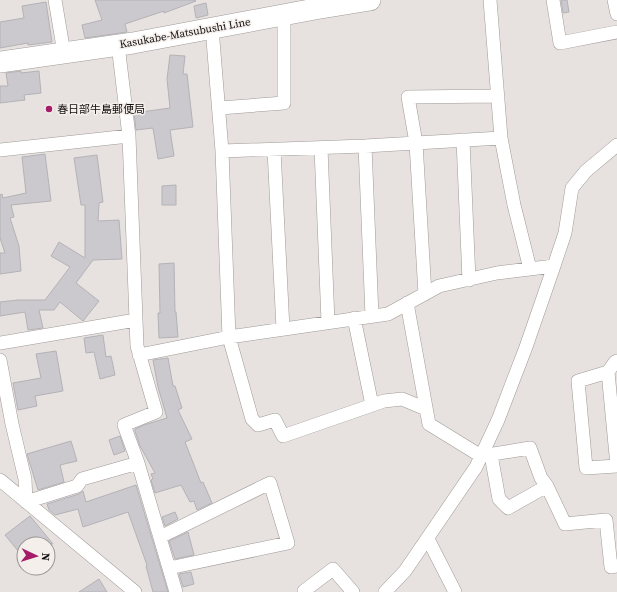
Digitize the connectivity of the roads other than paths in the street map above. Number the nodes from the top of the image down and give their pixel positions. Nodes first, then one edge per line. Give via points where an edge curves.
1 (55, 0) edge
2 (370, 0) edge
3 (490, 0) edge
4 (553, 0) edge
5 (614, 0) edge
6 (284, 14) junction
7 (617, 14) edge
8 (212, 28) junction
9 (617, 32) edge
10 (118, 45) junction
11 (64, 53) junction
12 (0, 62) edge
13 (498, 96) junction
14 (220, 108) junction
15 (128, 136) junction
16 (501, 138) junction
17 (463, 140) junction
18 (416, 143) junction
19 (617, 144) edge
20 (365, 146) junction
21 (321, 148) junction
22 (0, 150) edge
23 (274, 150) junction
24 (222, 151) junction
25 (554, 266) junction
26 (530, 269) junction
27 (469, 280) junction
28 (425, 294) junction
29 (407, 303) junction
30 (372, 316) junction
31 (354, 318) junction
32 (136, 320) junction
33 (328, 322) junction
34 (283, 329) junction
35 (229, 337) junction
36 (0, 343) edge
37 (139, 355) junction
38 (0, 360) edge
39 (617, 362) edge
40 (608, 372) junction
41 (372, 405) junction
42 (426, 409) junction
43 (486, 456) junction
44 (138, 462) junction
45 (617, 466) edge
46 (0, 480) edge
47 (547, 486) junction
48 (26, 502) junction
49 (160, 537) junction
50 (428, 539) junction
51 (617, 566) edge
52 (169, 568) junction
53 (135, 592) edge
54 (176, 592) edge
55 (305, 592) edge
56 (353, 592) edge
57 (385, 592) edge
58 (455, 592) edge

1 - 11 street
2 - 6 main road, Kasukabe-Matsubushi Line
3 - 13 street
4 - 9 street via 560,43
5 - 7 street
6 - 8 main road, Kasukabe-Matsubushi Line
6 - 14 street via 284,103
8 - 10 main road, Kasukabe-Matsubushi Line
8 - 14 street
10 - 11 main road, Kasukabe-Matsubushi Line
10 - 15 street
11 - 12 main road, Kasukabe-Matsubushi Line
13 - 16 street
13 - 18 street via 408,97
14 - 24 street
15 - 22 street
15 - 32 street
16 - 17 street
16 - 26 street
17 - 18 street
17 - 27 street
18 - 20 street
18 - 28 street
19 - 25 street via 586,170 572,188 565,233
20 - 21 street
20 - 30 street
21 - 23 street
21 - 33 street
23 - 24 street
23 - 34 street
24 - 35 street
25 - 26 street
25 - 43 street
26 - 27 street
27 - 28 street via 439,286
28 - 29 street
29 - 30 street via 388,314
29 - 42 street
30 - 31 street
31 - 33 street
31 - 41 street
32 - 36 street
32 - 37 street
33 - 34 street
34 - 35 street
35 - 37 street
35 - 41 street via 252,419 258,425 275,420 283,436
37 - 44 street via 156,412 124,425
38 - 48 street via 25,479
39 - 40 street
40 - 45 street
40 - 45 street via 578,381 586,468
41 - 42 street via 402,399
42 - 43 street via 429,424
43 - 47 street via 530,448 541,478
43 - 47 street via 498,498 508,508
43 - 50 street
44 - 48 street via 82,479 77,486
44 - 49 street
46 - 48 street
47 - 51 street via 565,524 606,520 611,567
48 - 53 street
49 - 52 street
49 - 52 street via 270,483 288,543
50 - 57 street via 405,571
50 - 58 street
52 - 54 street
55 - 56 street via 332,569

